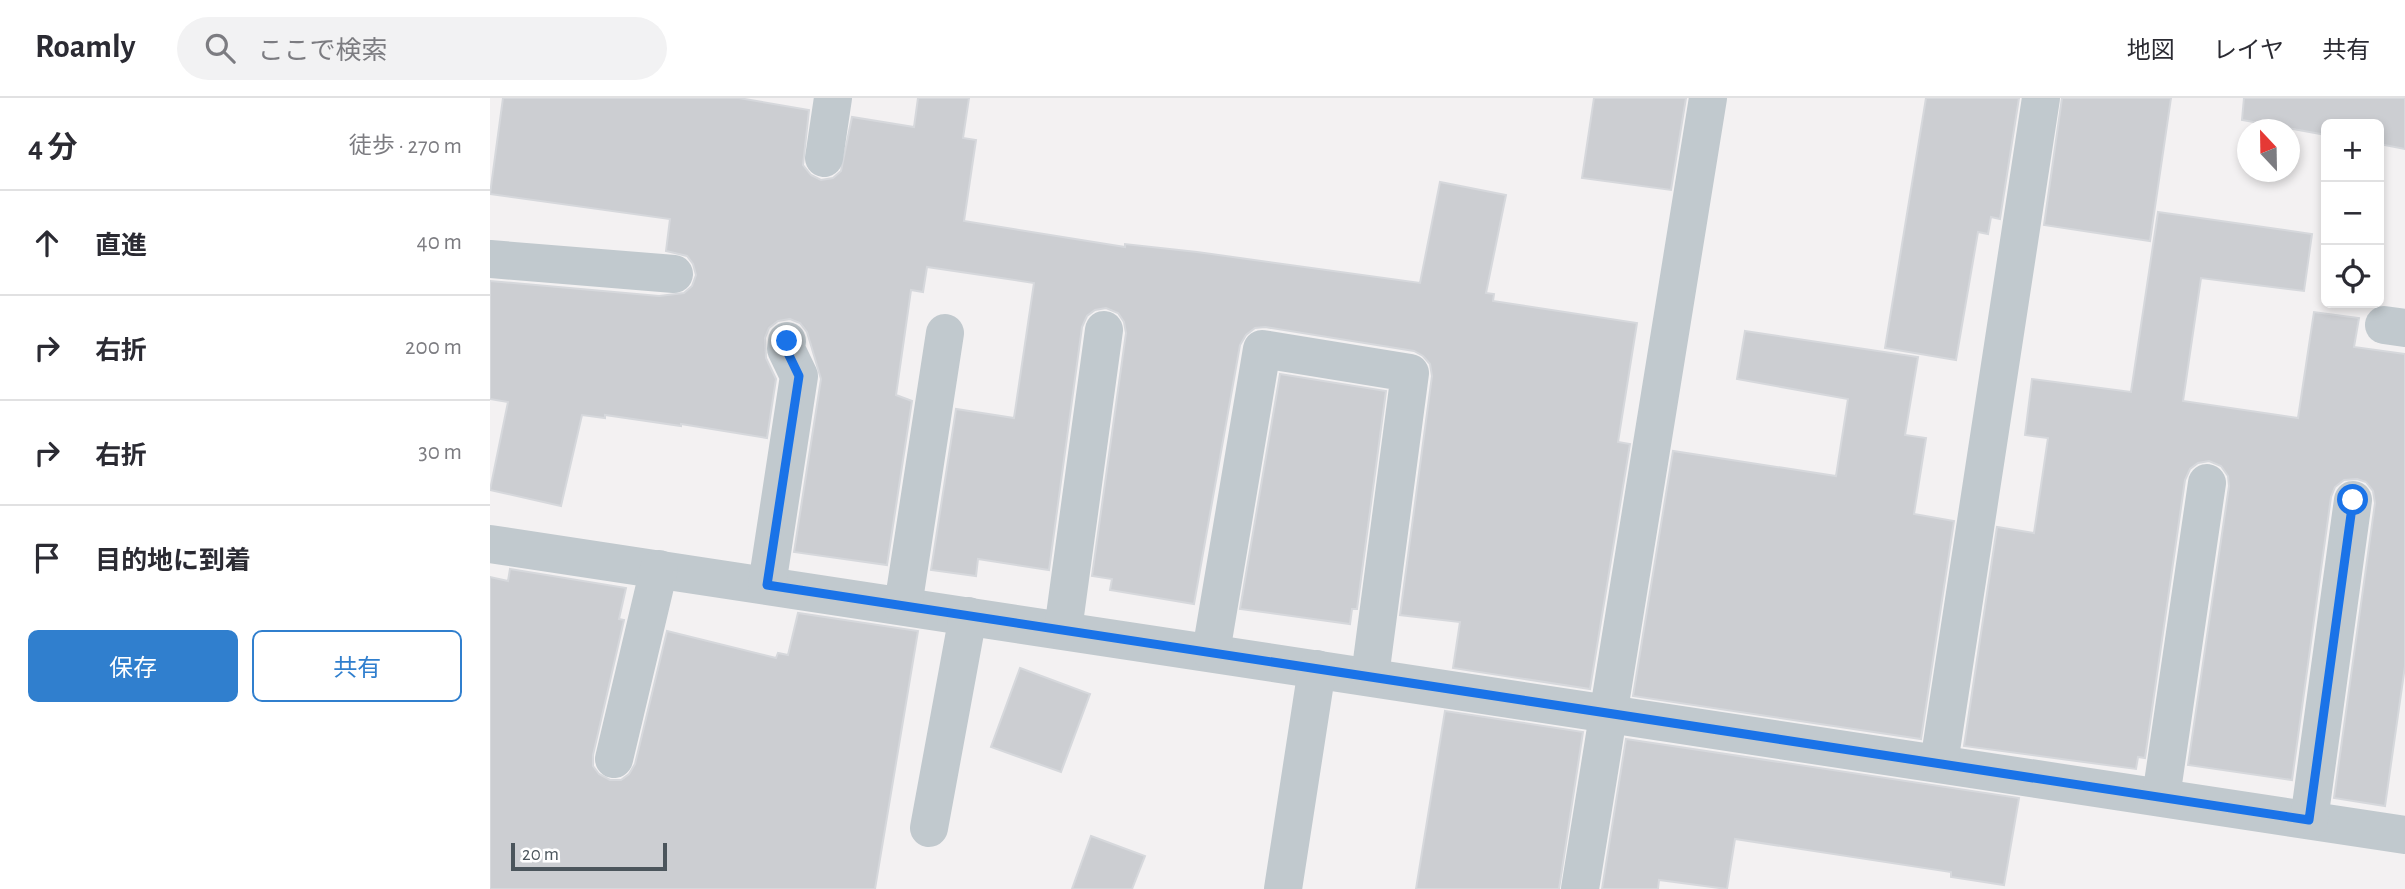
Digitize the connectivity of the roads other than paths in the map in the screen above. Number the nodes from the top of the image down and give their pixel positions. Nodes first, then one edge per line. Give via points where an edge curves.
1 (834, 98) edge
2 (1708, 98) edge
3 (2041, 98) edge
4 (824, 158) dead end
5 (490, 259) edge
6 (674, 274) dead end
7 (1104, 330) dead end
8 (945, 333) dead end
9 (787, 341) dead end
10 (2207, 483) dead end
11 (2353, 500) dead end
12 (490, 544) edge
13 (659, 569) junction
14 (767, 585) junction
15 (903, 606) junction
16 (968, 616) junction
17 (1063, 630) junction
18 (1211, 652) junction
19 (1317, 669) junction
20 (1370, 676) junction
21 (1608, 712) junction
22 (614, 759) dead end
23 (1938, 763) junction
24 (2161, 797) junction
25 (2309, 820) junction
26 (929, 828) dead end
27 (2405, 835) edge
28 (1283, 889) edge
29 (1580, 889) edge

1 - 4 street
2 - 21 street
3 - 23 street
5 - 6 street
7 - 17 street
8 - 15 street
9 - 14 street via 786,349 799,376
10 - 24 street
11 - 25 street
12 - 13 street
13 - 14 street
13 - 22 street
14 - 15 street
15 - 16 street
16 - 17 street
16 - 26 street
17 - 18 street
18 - 19 street
18 - 20 street via 1262,349 1410,373
19 - 20 street
19 - 28 street
20 - 21 street
21 - 23 street
21 - 29 street
23 - 24 street
24 - 25 street
25 - 27 street

